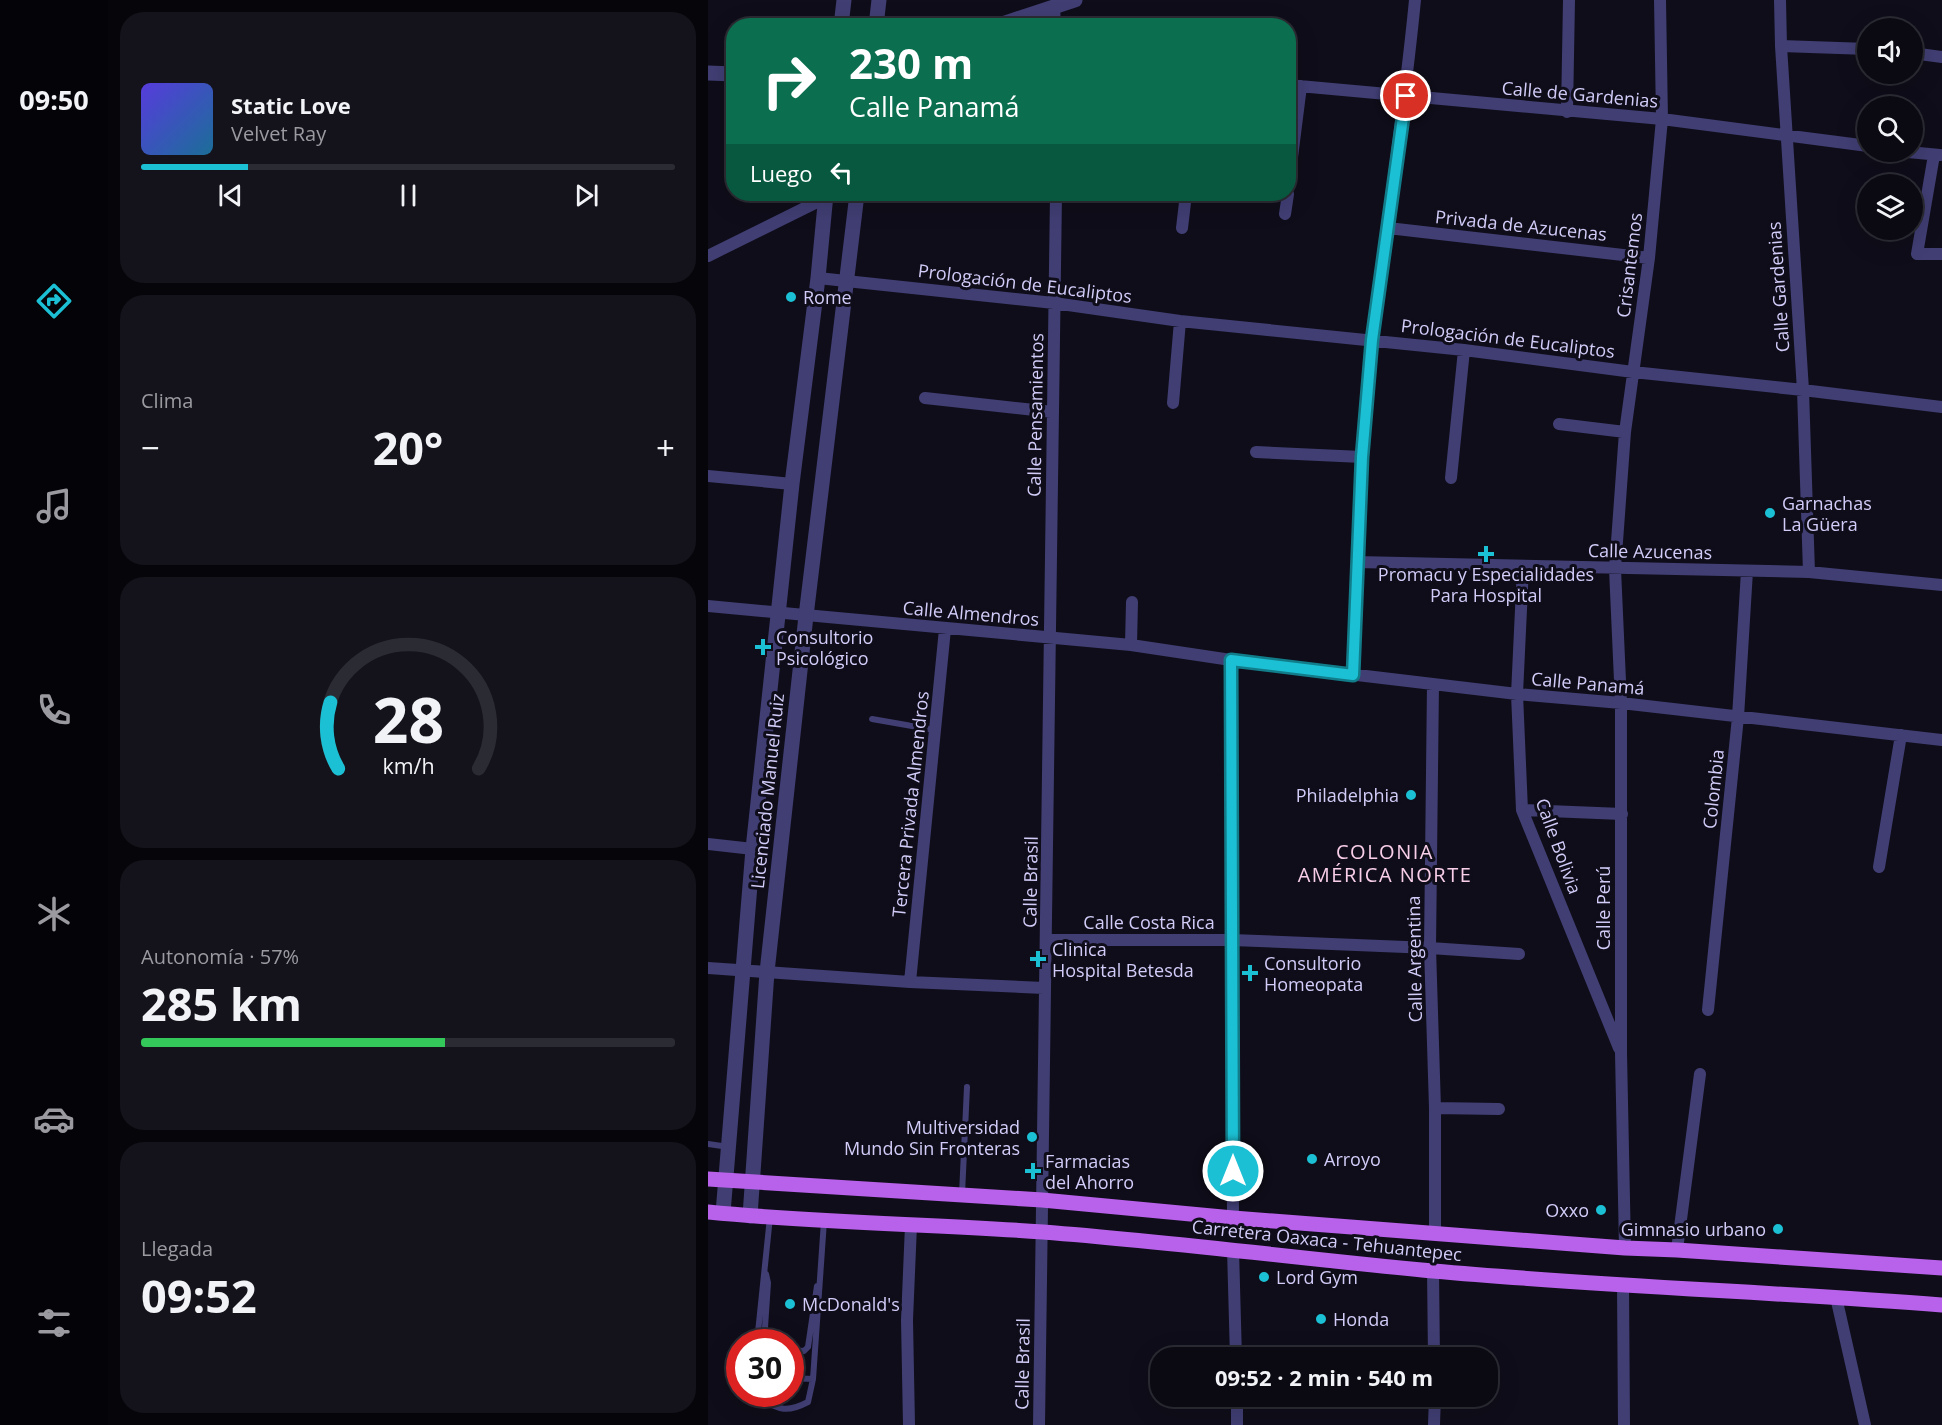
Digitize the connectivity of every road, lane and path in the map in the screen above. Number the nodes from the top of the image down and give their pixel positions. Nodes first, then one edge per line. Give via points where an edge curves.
1 (844, 0) edge
2 (879, 0) edge
3 (1075, 0) edge
4 (1415, 0) edge
5 (1569, 0) edge
6 (1660, 0) edge
7 (1780, 0) edge
8 (1054, 6) junction
9 (842, 18) edge
10 (877, 18) edge
11 (1019, 18) edge
12 (1055, 18) edge
13 (1781, 46) junction
14 (1857, 49) edge
15 (1923, 54) edge
16 (1942, 57) edge
17 (708, 72) edge
18 (726, 73) edge
19 (1296, 86) edge
20 (1406, 96) junction
21 (1567, 112) junction
22 (1662, 119) junction
23 (1786, 135) junction
24 (1857, 145) edge
25 (1923, 154) edge
26 (1938, 155) edge
27 (815, 201) edge
28 (825, 201) edge
29 (856, 201) edge
30 (1056, 201) edge
31 (1185, 201) edge
32 (1287, 201) edge
33 (1285, 214) dead end
34 (1182, 228) dead end
35 (1388, 228) junction
36 (1942, 254) edge
37 (708, 256) edge
38 (1649, 258) junction
39 (818, 278) junction
40 (847, 280) junction
41 (1054, 303) junction
42 (1180, 321) junction
43 (1372, 340) junction
44 (1464, 350) junction
45 (1633, 372) junction
46 (1803, 390) junction
47 (925, 398) dead end
48 (1173, 403) dead end
49 (1942, 407) edge
50 (1053, 412) junction
51 (1559, 424) dead end
52 (1625, 432) junction
53 (1256, 452) dead end
54 (1362, 457) junction
55 (708, 476) edge
56 (1451, 478) dead end
57 (792, 484) junction
58 (1357, 562) junction
59 (1523, 567) junction
60 (1615, 569) junction
61 (1747, 571) junction
62 (1809, 572) junction
63 (1942, 585) edge
64 (1132, 602) dead end
65 (708, 606) edge
66 (779, 612) junction
67 (806, 616) junction
68 (945, 629) junction
69 (1050, 638) junction
70 (1131, 645) junction
71 (1231, 660) junction
72 (1353, 675) junction
73 (1433, 684) junction
74 (1517, 694) junction
75 (1621, 703) junction
76 (1738, 717) junction
77 (872, 719) dead end
78 (935, 730) junction
79 (1901, 735) junction
80 (1942, 740) edge
81 (1522, 810) junction
82 (1622, 814) junction
83 (708, 844) edge
84 (753, 849) junction
85 (1879, 867) dead end
86 (1047, 940) junction
87 (1232, 940) junction
88 (1430, 948) junction
89 (1519, 954) dead end
90 (708, 968) edge
91 (743, 970) junction
92 (767, 972) junction
93 (910, 982) junction
94 (1044, 988) junction
95 (1708, 1010) dead end
96 (1621, 1053) junction
97 (1700, 1074) dead end
98 (967, 1087) dead end
99 (1436, 1108) junction
100 (1499, 1109) dead end
101 (708, 1144) edge
102 (729, 1147) junction
103 (708, 1179) edge
104 (727, 1180) junction
105 (752, 1183) junction
106 (962, 1195) junction
107 (1042, 1200) junction
108 (715, 1213) edge
109 (750, 1216) junction
110 (770, 1217) junction
111 (1233, 1218) junction
112 (824, 1220) junction
113 (911, 1225) junction
114 (1042, 1232) junction
115 (1435, 1233) junction
116 (1625, 1248) junction
117 (1233, 1249) junction
118 (1677, 1250) junction
119 (1942, 1268) edge
120 (764, 1270) junction
121 (1433, 1271) junction
122 (819, 1283) junction
123 (1623, 1285) junction
124 (1836, 1297) junction
125 (1942, 1305) edge
126 (758, 1329) edge
127 (765, 1329) edge
128 (1236, 1347) edge
129 (1434, 1347) edge
130 (804, 1351) edge
131 (804, 1379) edge
132 (813, 1379) junction
133 (804, 1404) edge
134 (774, 1407) edge
135 (799, 1407) edge
136 (1237, 1407) edge
137 (1435, 1407) edge
138 (909, 1425) edge
139 (1039, 1425) edge
140 (1237, 1425) edge
141 (1434, 1425) edge
142 (1624, 1425) edge
143 (1865, 1425) edge

1 - 9 street
2 - 10 street
3 - 8 street
4 - 20 street
5 - 21 street
6 - 22 street, Crisantemos
7 - 13 street, Calle Gardenias
8 - 11 street
8 - 12 street
13 - 14 street
13 - 23 street, Calle Gardenias
15 - 16 street
17 - 18 street
19 - 20 street, Calle de Gardenias
20 - 21 street, Calle de Gardenias
20 - 35 street
21 - 22 street, Calle de Gardenias
22 - 23 street, Calle de Gardenias
22 - 38 street, Crisantemos
23 - 24 street, Calle de Gardenias
23 - 46 street, Calle Gardenias
25 - 26 street
26 - 36 street via 1917,254
27 - 37 street
28 - 39 street, Licenciado Manuel Ruiz
29 - 40 street, Licenciado Manuel Ruiz
30 - 41 street, Calle Pensamientos
31 - 34 street
32 - 33 street
35 - 38 street, Privada de Azucenas
35 - 43 street
38 - 45 street, Crisantemos
39 - 40 street, Prologación de Eucaliptos
39 - 57 street, Licenciado Manuel Ruiz
40 - 41 street, Prologación de Eucaliptos
40 - 67 street, Licenciado Manuel Ruiz
41 - 42 street, Prologación de Eucaliptos
41 - 50 street, Calle Pensamientos
42 - 43 street, Prologación de Eucaliptos
42 - 48 street
43 - 44 street, Prologación de Eucaliptos
43 - 54 street
44 - 45 street, Prologación de Eucaliptos
44 - 56 street
45 - 46 street, Prologación de Eucaliptos
45 - 52 street, Crisantemos
46 - 49 street, Prologación de Eucaliptos
46 - 62 street, Calle Gardenias
47 - 50 street
50 - 69 street, Calle Pensamientos
51 - 52 street
52 - 60 street, Crisantemos
53 - 54 street
54 - 58 street
55 - 57 street
57 - 66 street, Licenciado Manuel Ruiz
58 - 59 street, Calle Azucenas
58 - 72 street
59 - 60 street, Calle Azucenas
59 - 74 street, Calle Bolivia
60 - 61 street, Calle Azucenas
60 - 75 street, Calle Perú
61 - 62 street, Calle Azucenas
61 - 76 street, Colombia
62 - 63 street, Calle Azucenas
64 - 70 street
65 - 66 street, Calle Almendros
66 - 67 street, Calle Almendros
66 - 84 street, Licenciado Manuel Ruiz
67 - 68 street, Calle Almendros
67 - 92 street, Licenciado Manuel Ruiz
68 - 69 street, Calle Almendros
68 - 78 street, Tercera Privada Almendros
69 - 70 street, Calle Almendros
69 - 86 street, Calle Brasil
70 - 71 street, Calle Almendros
71 - 72 street, Calle Panamá
71 - 87 street
72 - 73 street, Calle Panamá
73 - 74 street, Calle Panamá
73 - 88 street, Calle Argentina
74 - 75 street, Calle Panamá
74 - 81 street, Calle Bolivia
75 - 76 street, Calle Panamá
75 - 82 street, Calle Perú
76 - 79 street, Calle Panamá
76 - 95 street, Colombia
77 - 78 lane
78 - 93 street, Tercera Privada Almendros
79 - 80 street, Calle Panamá
79 - 85 street
81 - 82 street
81 - 96 street, Calle Bolivia
82 - 96 street, Calle Perú
83 - 84 street
84 - 91 street, Licenciado Manuel Ruiz
86 - 87 street, Calle Costa Rica
86 - 94 street, Calle Brasil
87 - 88 street, Calle Costa Rica
87 - 111 street
88 - 89 street, Calle Costa Rica
88 - 99 street, Calle Argentina
90 - 91 street
91 - 92 street
91 - 102 street, Licenciado Manuel Ruiz
92 - 93 street
92 - 105 street, Licenciado Manuel Ruiz
93 - 94 street
94 - 107 street, Calle Brasil
96 - 116 street, Calle Perú
97 - 118 street
98 - 106 lane
99 - 100 street
99 - 115 street, Calle Argentina
101 - 102 lane
102 - 104 street, Licenciado Manuel Ruiz
103 - 104 main road, Carretera Oaxaca - Tehuantepec
104 - 105 main road, Carretera Oaxaca - Tehuantepec
104 - 108 street, Licenciado Manuel Ruiz
105 - 106 main road, Carretera Oaxaca - Tehuantepec
105 - 109 street, Licenciado Manuel Ruiz
106 - 107 main road, Carretera Oaxaca - Tehuantepec
107 - 111 main road, Carretera Oaxaca - Tehuantepec
107 - 114 street, Calle Brasil
108 - 109 main road, Carretera Oaxaca - Tehuantepec
109 - 110 main road, Carretera Oaxaca - Tehuantepec
110 - 112 main road, Carretera Oaxaca - Tehuantepec
110 - 120 lane
111 - 115 main road, Carretera Oaxaca - Tehuantepec
112 - 113 main road, Carretera Oaxaca - Tehuantepec
112 - 122 lane
113 - 114 main road, Carretera Oaxaca - Tehuantepec
113 - 138 street via 907,1320
114 - 117 main road, Carretera Oaxaca - Tehuantepec
114 - 139 street, Calle Brasil
115 - 116 main road, Carretera Oaxaca - Tehuantepec
116 - 118 main road, Carretera Oaxaca - Tehuantepec
117 - 121 main road, Carretera Oaxaca - Tehuantepec
117 - 128 street
118 - 119 main road, Carretera Oaxaca - Tehuantepec
120 - 126 lane
120 - 127 lane via 768,1283
121 - 123 main road, Carretera Oaxaca - Tehuantepec
121 - 129 street
122 - 130 lane via 814,1293 808,1347
122 - 132 lane
123 - 124 main road, Carretera Oaxaca - Tehuantepec
123 - 142 street
124 - 125 main road, Carretera Oaxaca - Tehuantepec
124 - 143 street
131 - 132 lane
132 - 133 lane via 808,1402
134 - 135 lane via 794,1410
136 - 140 street
137 - 141 street

